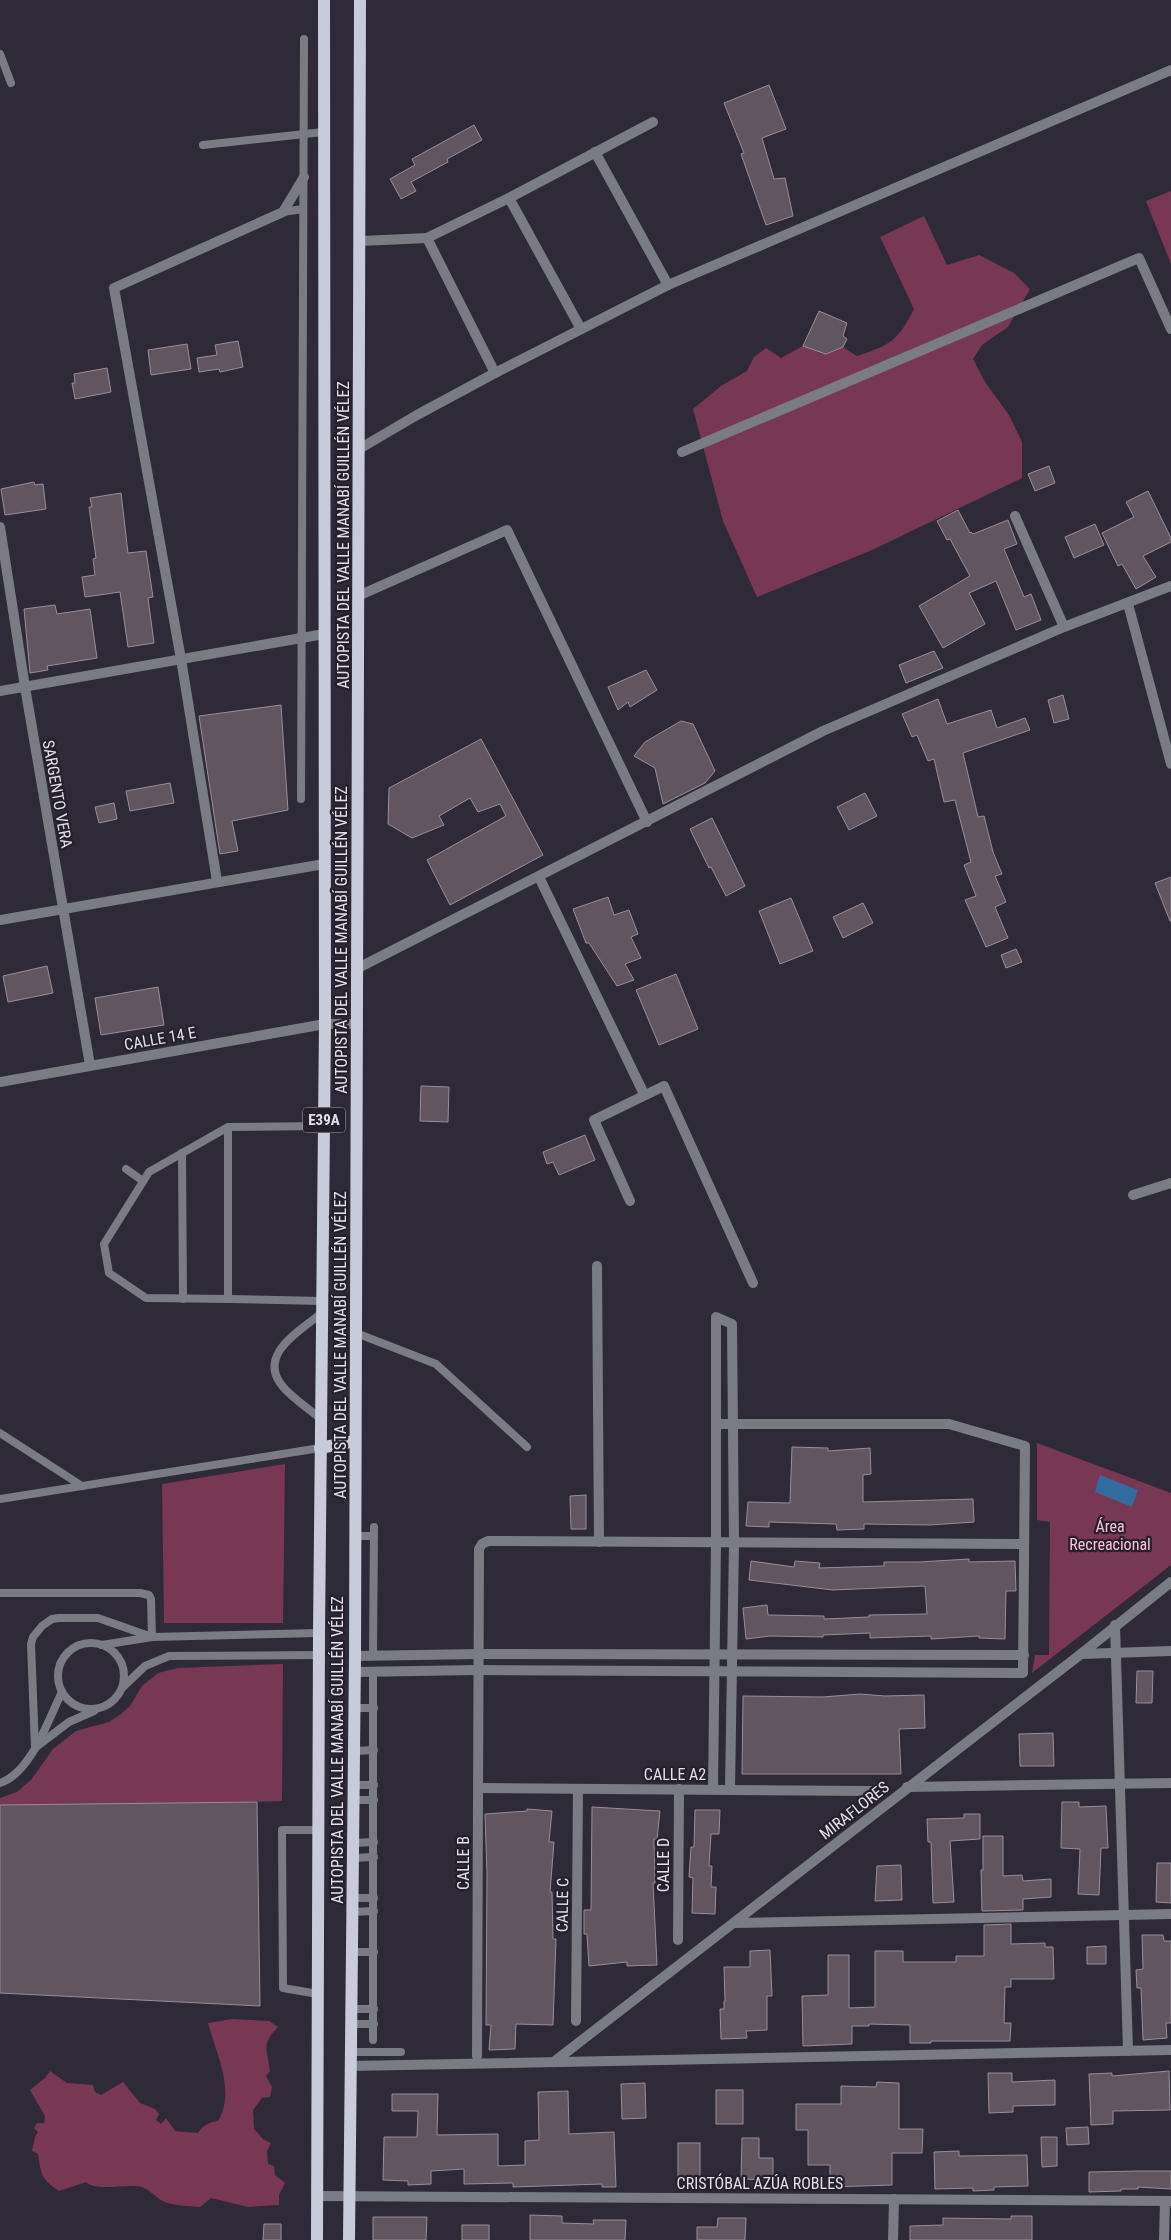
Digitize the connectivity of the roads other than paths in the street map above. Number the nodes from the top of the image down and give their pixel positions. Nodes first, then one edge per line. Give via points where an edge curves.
1 (324, 0) edge
2 (360, 0) edge
3 (304, 39) dead end
4 (0, 54) edge
5 (1171, 70) edge
6 (11, 83) dead end
7 (653, 122) dead end
8 (323, 132) junction
9 (304, 134) junction
10 (203, 145) dead end
11 (595, 152) junction
12 (304, 177) junction
13 (509, 198) junction
14 (303, 209) junction
15 (283, 212) junction
16 (427, 238) junction
17 (361, 242) junction
18 (668, 285) junction
19 (581, 329) junction
20 (1171, 329) edge
21 (495, 373) junction
22 (359, 449) junction
23 (682, 452) dead end
24 (1015, 516) dead end
25 (0, 529) edge
26 (1171, 586) edge
27 (358, 596) junction
28 (1128, 604) junction
29 (1064, 627) junction
30 (324, 634) junction
31 (302, 638) junction
32 (181, 659) junction
33 (25, 687) junction
34 (0, 692) edge
35 (1171, 764) edge
36 (301, 799) dead end
37 (647, 822) junction
38 (324, 864) junction
39 (539, 877) junction
40 (217, 881) junction
41 (62, 908) junction
42 (0, 920) edge
43 (358, 968) junction
44 (325, 1024) junction
45 (358, 1024) junction
46 (90, 1065) junction
47 (0, 1082) edge
48 (644, 1094) junction
49 (324, 1126) junction
50 (228, 1127) junction
51 (182, 1153) junction
52 (126, 1170) dead end
53 (143, 1182) junction
54 (1171, 1183) edge
55 (1132, 1195) dead end
56 (630, 1201) dead end
57 (597, 1266) dead end
58 (753, 1282) dead end
59 (182, 1299) junction
60 (228, 1299) junction
61 (322, 1307) junction
62 (356, 1333) junction
63 (321, 1419) junction
64 (716, 1424) junction
65 (733, 1424) junction
66 (0, 1433) edge
67 (355, 1441) junction
68 (527, 1447) dead end
69 (320, 1448) junction
70 (82, 1486) junction
71 (0, 1499) edge
72 (374, 1527) dead end
73 (355, 1536) junction
74 (374, 1536) junction
75 (599, 1542) junction
76 (716, 1543) junction
77 (734, 1543) junction
78 (1024, 1544) junction
79 (374, 1569) junction
80 (355, 1570) junction
81 (1171, 1582) edge
82 (0, 1593) edge
83 (374, 1597) junction
84 (355, 1603) junction
85 (374, 1608) junction
86 (374, 1623) junction
87 (355, 1624) junction
88 (1115, 1625) junction
89 (319, 1633) junction
90 (152, 1637) junction
91 (102, 1645) junction
92 (1171, 1651) edge
93 (1116, 1652) junction
94 (478, 1654) junction
95 (1081, 1654) junction
96 (319, 1655) junction
97 (715, 1655) junction
98 (732, 1655) junction
99 (1024, 1655) junction
100 (355, 1656) junction
101 (373, 1656) junction
102 (478, 1670) junction
103 (373, 1671) junction
104 (354, 1672) junction
105 (714, 1672) junction
106 (732, 1672) junction
107 (123, 1687) junction
108 (62, 1692) junction
109 (100, 1708) junction
110 (354, 1708) junction
111 (374, 1708) junction
112 (34, 1748) junction
113 (354, 1750) junction
114 (374, 1750) junction
115 (0, 1783) edge
116 (1171, 1783) edge
117 (1121, 1784) junction
118 (354, 1785) junction
119 (374, 1785) junction
120 (907, 1787) junction
121 (478, 1788) junction
122 (578, 1789) junction
123 (678, 1789) junction
124 (713, 1789) junction
125 (730, 1789) junction
126 (872, 1791) dead end
127 (353, 1800) junction
128 (374, 1800) junction
129 (318, 1830) junction
130 (374, 1842) junction
131 (353, 1843) junction
132 (374, 1857) junction
133 (353, 1858) junction
134 (352, 1898) junction
135 (374, 1898) junction
136 (374, 1911) junction
137 (352, 1912) junction
138 (1171, 1914) edge
139 (1124, 1915) junction
140 (734, 1924) junction
141 (678, 1940) dead end
142 (352, 1952) junction
143 (374, 1952) junction
144 (318, 1994) junction
145 (351, 2009) junction
146 (374, 2009) junction
147 (576, 2021) dead end
148 (351, 2024) junction
149 (374, 2024) junction
150 (373, 2040) dead end
151 (1171, 2050) edge
152 (1128, 2051) junction
153 (350, 2052) junction
154 (401, 2052) dead end
155 (477, 2056) dead end
156 (555, 2061) junction
157 (350, 2066) junction
158 (317, 2196) junction
159 (349, 2196) junction
160 (894, 2199) junction
161 (1168, 2201) edge
162 (317, 2240) edge
163 (349, 2240) edge
164 (893, 2240) edge
165 (1164, 2240) edge

1 - 8 main road, AUTOPISTA DEL VALLE MANABÍ GUILLÉN VÉLEZ / E39A
2 - 17 main road, AUTOPISTA DEL VALLE MANABÍ GUILLÉN VÉLEZ / E39A
3 - 9 lane
4 - 6 lane
5 - 18 street
7 - 11 street
8 - 9 lane
8 - 30 main road, AUTOPISTA DEL VALLE MANABÍ GUILLÉN VÉLEZ / E39A
9 - 10 lane
9 - 12 lane
11 - 13 street
11 - 18 street
12 - 14 lane
12 - 15 street
13 - 16 street
13 - 19 street
14 - 15 lane
14 - 31 lane
15 - 32 street via 114,288
16 - 17 street
16 - 21 street
17 - 22 main road, AUTOPISTA DEL VALLE MANABÍ GUILLÉN VÉLEZ / E39A
18 - 19 street
19 - 21 street
20 - 23 street via 1139,258
21 - 22 street
22 - 27 main road, AUTOPISTA DEL VALLE MANABÍ GUILLÉN VÉLEZ / E39A
24 - 29 street
25 - 33 street, SARGENTO VERA
26 - 28 street
27 - 37 street via 507,530
27 - 43 main road, AUTOPISTA DEL VALLE MANABÍ GUILLÉN VÉLEZ / E39A
28 - 29 street
28 - 35 street
29 - 37 street via 823,732
30 - 31 street
30 - 38 main road, AUTOPISTA DEL VALLE MANABÍ GUILLÉN VÉLEZ / E39A
31 - 32 street
31 - 36 lane
32 - 33 street
32 - 40 street
33 - 34 street
33 - 41 street, SARGENTO VERA
37 - 39 street
38 - 40 street
38 - 44 main road, AUTOPISTA DEL VALLE MANABÍ GUILLÉN VÉLEZ / E39A
39 - 43 street
39 - 48 street
40 - 41 street
41 - 42 street
41 - 46 street, SARGENTO VERA
43 - 45 main road, AUTOPISTA DEL VALLE MANABÍ GUILLÉN VÉLEZ / E39A
44 - 45 street, CALLE 14 E
44 - 46 street, CALLE 14 E
44 - 49 main road, AUTOPISTA DEL VALLE MANABÍ GUILLÉN VÉLEZ / E39A
45 - 62 main road, AUTOPISTA DEL VALLE MANABÍ GUILLÉN VÉLEZ / E39A
46 - 47 street, CALLE 14 E
48 - 56 street via 594,1120
48 - 58 street via 664,1086
49 - 50 lane
49 - 61 main road, AUTOPISTA DEL VALLE MANABÍ GUILLÉN VÉLEZ / E39A
50 - 51 lane
50 - 60 lane
51 - 53 lane via 149,1172
51 - 59 lane
52 - 53 lane
53 - 59 lane via 104,1244 109,1273 146,1298
54 - 55 street
57 - 75 street
59 - 60 lane
60 - 61 lane
61 - 63 main road, AUTOPISTA DEL VALLE MANABÍ GUILLÉN VÉLEZ / E39A
61 - 63 lane via 281,1347 274,1367 284,1388
62 - 67 main road, AUTOPISTA DEL VALLE MANABÍ GUILLÉN VÉLEZ / E39A
62 - 68 lane via 436,1364
63 - 69 main road, AUTOPISTA DEL VALLE MANABÍ GUILLÉN VÉLEZ / E39A
64 - 65 street
64 - 65 street via 716,1317 732,1324
64 - 76 street
65 - 77 street
65 - 78 street via 950,1424 1025,1446
66 - 70 lane
67 - 69 main road
67 - 73 main road, AUTOPISTA DEL VALLE MANABÍ GUILLÉN VÉLEZ / E39A
69 - 70 lane
69 - 89 main road, AUTOPISTA DEL VALLE MANABÍ GUILLÉN VÉLEZ / E39A
70 - 71 lane
72 - 74 lane
73 - 74 lane
73 - 80 main road, AUTOPISTA DEL VALLE MANABÍ GUILLÉN VÉLEZ / E39A
74 - 79 lane
75 - 76 street
75 - 94 street, CALLE B via 482,1544 479,1549
76 - 77 street
76 - 97 street
77 - 78 street
77 - 98 street
78 - 99 street
79 - 80 lane
79 - 83 lane
80 - 84 main road, AUTOPISTA DEL VALLE MANABÍ GUILLÉN VÉLEZ / E39A
81 - 88 street, MIRAFLORES
82 - 90 lane via 145,1594 151,1599
83 - 84 lane
83 - 85 lane
84 - 85 lane
84 - 87 main road, AUTOPISTA DEL VALLE MANABÍ GUILLÉN VÉLEZ / E39A
85 - 86 lane
86 - 87 lane
86 - 101 lane
87 - 100 main road, AUTOPISTA DEL VALLE MANABÍ GUILLÉN VÉLEZ / E39A
88 - 93 street
88 - 95 street, MIRAFLORES
89 - 90 lane
89 - 96 main road, AUTOPISTA DEL VALLE MANABÍ GUILLÉN VÉLEZ / E39A
90 - 91 lane
90 - 112 lane via 98,1618 52,1619 42,1626 33,1637 32,1644
91 - 107 lane via 111,1649 123,1666
91 - 108 lane via 90,1643 70,1651 59,1670
92 - 93 street
93 - 95 street
93 - 117 street
94 - 97 street
94 - 101 street
94 - 102 street, CALLE B
95 - 120 street, MIRAFLORES
96 - 107 lane via 169,1656 145,1666
96 - 129 main road, AUTOPISTA DEL VALLE MANABÍ GUILLÉN VÉLEZ / E39A
97 - 98 street
97 - 105 street
98 - 99 street
98 - 106 street
99 - 106 street via 1023,1673
100 - 101 street
100 - 104 main road, AUTOPISTA DEL VALLE MANABÍ GUILLÉN VÉLEZ / E39A
102 - 103 street
102 - 105 street
102 - 121 street, CALLE B
103 - 104 street
103 - 111 lane
104 - 110 main road, AUTOPISTA DEL VALLE MANABÍ GUILLÉN VÉLEZ / E39A
105 - 106 street
105 - 124 street
106 - 125 street
107 - 109 lane via 110,1704
108 - 109 lane via 78,1707
108 - 112 lane
109 - 112 lane via 69,1722
110 - 111 lane
110 - 113 main road, AUTOPISTA DEL VALLE MANABÍ GUILLÉN VÉLEZ / E39A
111 - 114 lane
112 - 115 lane via 22,1768
113 - 114 lane
113 - 118 main road, AUTOPISTA DEL VALLE MANABÍ GUILLÉN VÉLEZ / E39A
114 - 119 lane
116 - 117 street
117 - 120 street
117 - 139 street
118 - 119 lane
118 - 127 main road, AUTOPISTA DEL VALLE MANABÍ GUILLÉN VÉLEZ / E39A
119 - 128 lane
120 - 140 street, MIRAFLORES
121 - 122 street, CALLE A2
121 - 155 street, CALLE B
122 - 123 street, CALLE A2
122 - 147 street, CALLE C
123 - 124 street, CALLE A2
123 - 141 street, CALLE D
124 - 125 street, CALLE A2
125 - 126 street, CALLE A2
127 - 128 lane
127 - 131 main road, AUTOPISTA DEL VALLE MANABÍ GUILLÉN VÉLEZ / E39A
128 - 130 lane
129 - 144 main road, AUTOPISTA DEL VALLE MANABÍ GUILLÉN VÉLEZ / E39A
129 - 144 lane via 282,1830 283,1988
130 - 131 lane
130 - 132 lane
131 - 133 main road, AUTOPISTA DEL VALLE MANABÍ GUILLÉN VÉLEZ / E39A
132 - 133 lane
132 - 135 lane
133 - 134 main road, AUTOPISTA DEL VALLE MANABÍ GUILLÉN VÉLEZ / E39A
134 - 135 lane
134 - 137 main road, AUTOPISTA DEL VALLE MANABÍ GUILLÉN VÉLEZ / E39A
135 - 136 lane
136 - 137 lane
136 - 143 lane
137 - 142 main road, AUTOPISTA DEL VALLE MANABÍ GUILLÉN VÉLEZ / E39A
138 - 139 street
139 - 140 street
139 - 152 street
140 - 156 street, MIRAFLORES
142 - 143 lane
142 - 145 main road, AUTOPISTA DEL VALLE MANABÍ GUILLÉN VÉLEZ / E39A
143 - 146 lane
144 - 158 main road, AUTOPISTA DEL VALLE MANABÍ GUILLÉN VÉLEZ / E39A
145 - 146 lane
145 - 148 main road, AUTOPISTA DEL VALLE MANABÍ GUILLÉN VÉLEZ / E39A
146 - 149 lane
148 - 149 lane
148 - 153 main road, AUTOPISTA DEL VALLE MANABÍ GUILLÉN VÉLEZ / E39A
149 - 150 lane
151 - 152 street
152 - 156 street
153 - 154 lane
153 - 157 main road, AUTOPISTA DEL VALLE MANABÍ GUILLÉN VÉLEZ / E39A
156 - 157 street
157 - 159 main road, AUTOPISTA DEL VALLE MANABÍ GUILLÉN VÉLEZ / E39A
158 - 159 street, CRISTÓBAL AZÚA ROBLES
158 - 162 main road, AUTOPISTA DEL VALLE MANABÍ GUILLÉN VÉLEZ / E39A
159 - 160 street, CRISTÓBAL AZÚA ROBLES
159 - 163 main road, AUTOPISTA DEL VALLE MANABÍ GUILLÉN VÉLEZ / E39A
160 - 161 street, CRISTÓBAL AZÚA ROBLES
160 - 164 street
161 - 165 street

